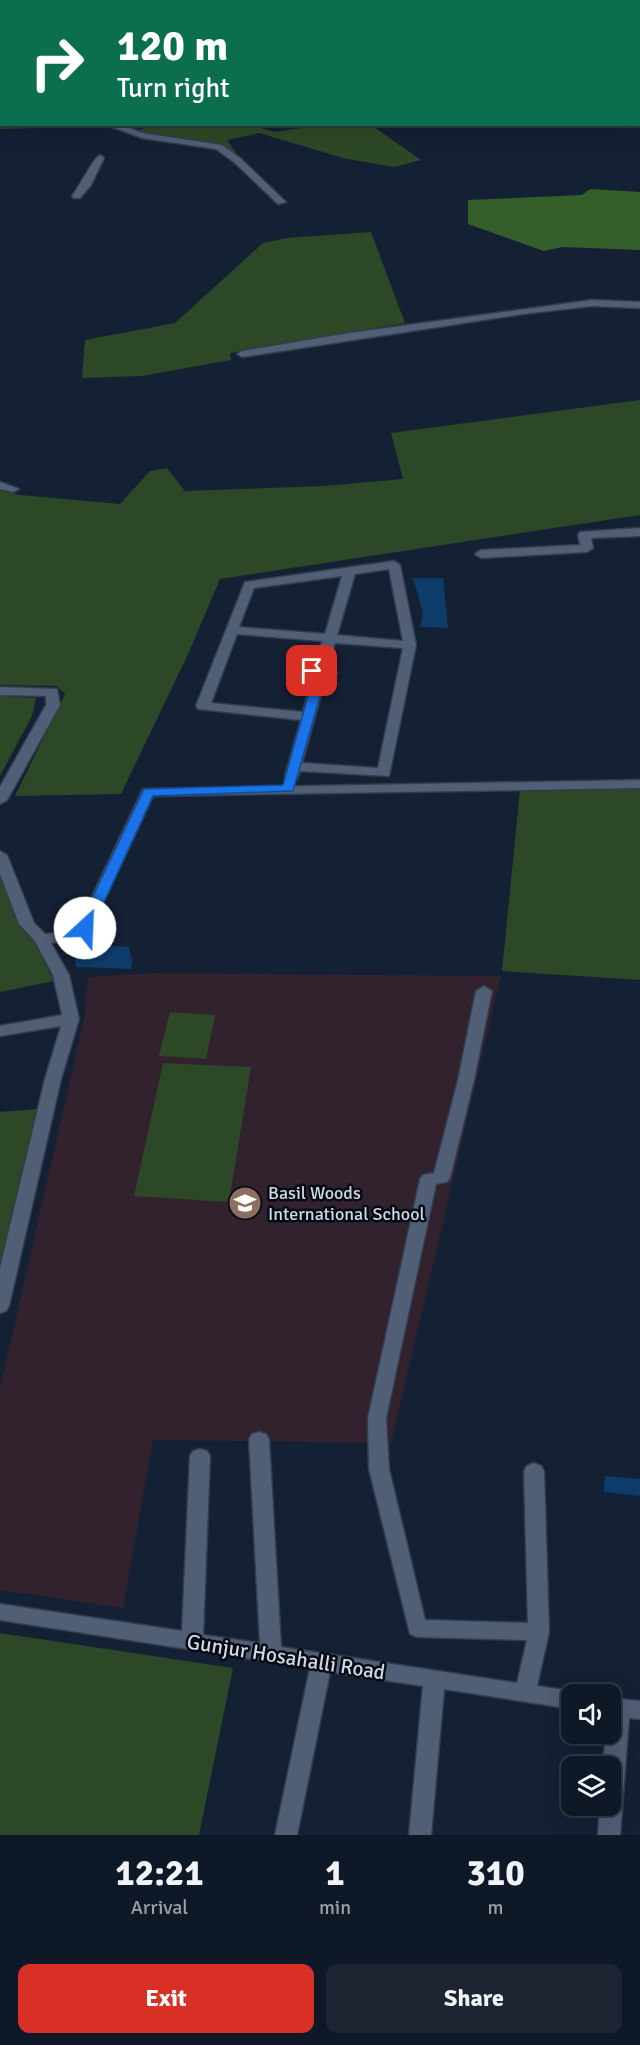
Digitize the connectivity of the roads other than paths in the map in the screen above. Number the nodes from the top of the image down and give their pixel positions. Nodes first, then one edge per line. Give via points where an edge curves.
1 (113, 126) edge
2 (148, 126) edge
3 (129, 132) junction
4 (100, 158) dead end
5 (77, 196) dead end
6 (281, 202) dead end
7 (640, 305) edge
8 (242, 354) dead end
9 (0, 485) edge
10 (13, 489) dead end
11 (640, 532) edge
12 (481, 554) dead end
13 (350, 571) junction
14 (232, 630) junction
15 (331, 638) junction
16 (410, 645) junction
17 (0, 691) edge
18 (308, 717) junction
19 (295, 767) junction
20 (640, 784) edge
21 (289, 788) junction
22 (0, 800) edge
23 (0, 855) edge
24 (41, 939) junction
25 (484, 991) dead end
26 (71, 1019) junction
27 (0, 1031) edge
28 (0, 1306) edge
29 (259, 1439) dead end
30 (200, 1456) dead end
31 (534, 1471) dead end
32 (0, 1612) edge
33 (539, 1632) junction
34 (192, 1642) junction
35 (271, 1654) junction
36 (322, 1662) junction
37 (434, 1680) junction
38 (525, 1692) junction
39 (561, 1698) edge
40 (623, 1709) edge
41 (286, 1835) edge
42 (420, 1835) edge
43 (609, 1835) edge

1 - 3 street
2 - 3 street
3 - 6 street via 219,147
4 - 5 street
7 - 8 street via 592,303 523,310
9 - 10 street
11 - 12 street via 584,536 587,548
13 - 14 street via 249,585
13 - 15 street
13 - 16 street via 394,565
14 - 15 street
14 - 18 street via 203,706
15 - 16 street
15 - 18 street via 323,661 330,673 318,682
16 - 19 street via 384,773
17 - 22 street via 52,692 53,705
18 - 19 street
19 - 21 street
20 - 21 street
21 - 24 street via 148,792 85,928 76,936
23 - 24 street via 27,924
24 - 26 street via 61,975
25 - 33 street via 441,1179 429,1179 377,1418 379,1469 417,1628
26 - 27 street
26 - 28 street via 53,1079
29 - 35 street
30 - 34 street
31 - 33 street
32 - 34 street, Gunjur Hosahalli Road
33 - 38 street
34 - 35 street, Gunjur Hosahalli Road
35 - 36 street, Gunjur Hosahalli Road
36 - 37 street, Gunjur Hosahalli Road
36 - 41 street
37 - 38 street, Gunjur Hosahalli Road
37 - 42 street
38 - 39 street, Gunjur Hosahalli Road
40 - 43 street

